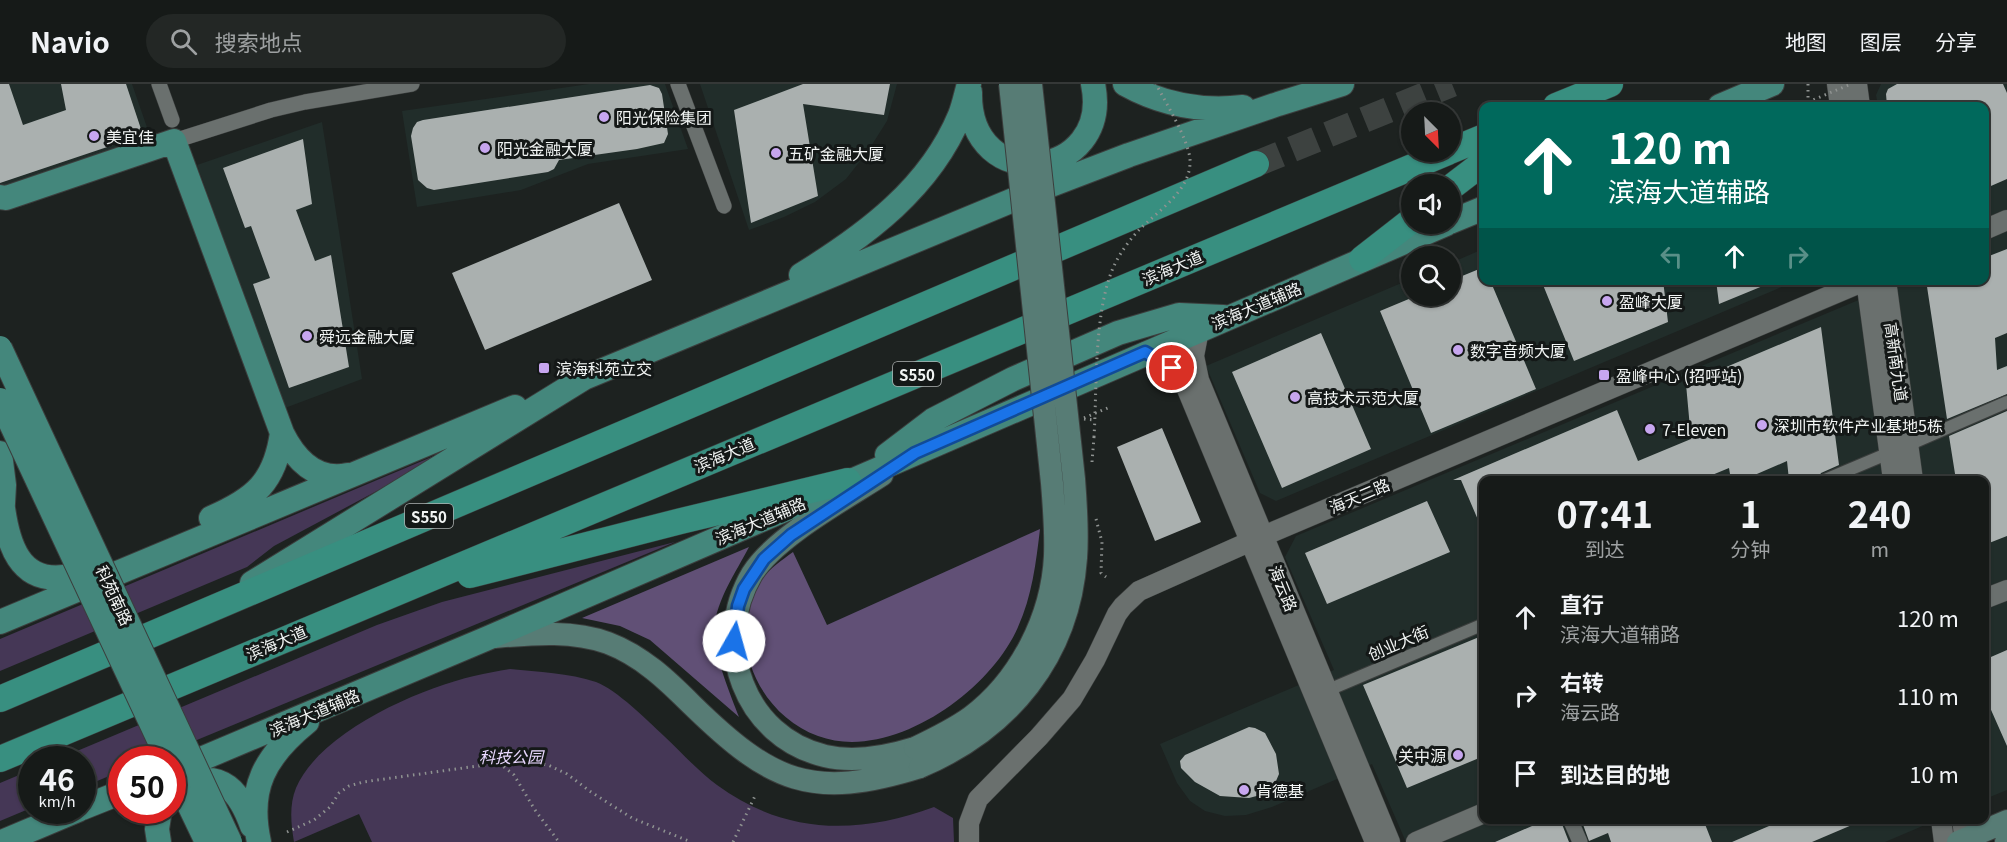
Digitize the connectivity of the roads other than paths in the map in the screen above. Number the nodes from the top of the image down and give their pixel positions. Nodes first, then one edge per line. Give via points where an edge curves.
1 (159, 84) edge
2 (412, 84) edge
3 (678, 84) edge
4 (969, 84) edge
5 (1010, 84) edge
6 (1031, 84) edge
7 (1093, 84) edge
8 (1125, 84) edge
9 (1342, 84) edge
10 (1610, 84) edge
11 (1772, 84) edge
12 (1837, 84) edge
13 (1857, 84) edge
14 (1566, 102) edge
15 (1729, 102) edge
16 (1839, 102) edge
17 (1859, 102) edge
18 (1278, 104) junction
19 (173, 130) junction
20 (1479, 139) edge
21 (1461, 146) edge
22 (1423, 162) edge
23 (1256, 164) tunnel mouth
24 (1479, 166) edge
25 (1461, 180) edge
26 (0, 197) edge
27 (724, 206) dead end
28 (1479, 209) edge
29 (1461, 217) edge
30 (2007, 220) edge
31 (1989, 228) edge
32 (1401, 229) edge
33 (1423, 234) edge
34 (1362, 260) junction
35 (1857, 285) edge
36 (1867, 285) edge
37 (1887, 285) edge
38 (738, 314) junction
39 (1227, 317) junction
40 (1198, 330) junction
41 (0, 348) edge
42 (1145, 352) junction
43 (584, 378) junction
44 (0, 400) edge
45 (2007, 402) edge
46 (282, 433) junction
47 (1908, 445) junction
48 (0, 453) edge
49 (915, 453) junction
50 (1889, 453) junction
51 (356, 473) junction
52 (1834, 476) edge
53 (1892, 476) edge
54 (1912, 476) edge
55 (855, 478) junction
56 (3, 508) junction
57 (0, 532) edge
58 (1256, 539) junction
59 (2007, 590) edge
60 (385, 596) junction
61 (1989, 597) edge
62 (204, 612) junction
63 (0, 622) edge
64 (1479, 626) edge
65 (488, 638) junction
66 (1326, 691) junction
67 (0, 699) edge
68 (344, 699) junction
69 (162, 746) edge
70 (917, 757) junction
71 (0, 759) edge
72 (186, 764) edge
73 (186, 784) edge
74 (186, 799) edge
75 (1479, 815) edge
76 (2007, 821) edge
77 (45, 824) edge
78 (157, 824) edge
79 (1572, 824) edge
80 (1946, 824) edge
81 (1959, 837) edge
82 (2, 842) edge
83 (159, 842) edge
84 (207, 842) edge
85 (230, 842) edge
86 (259, 842) edge
87 (969, 842) edge
88 (1375, 842) edge
89 (1390, 842) edge
90 (1416, 842) edge
91 (1580, 842) edge

1 - 19 street
2 - 19 street
3 - 27 street
4 - 7 main road via 971,113 987,147 1004,159 1030,164 1060,158 1082,142 1094,120
4 - 38 main road via 961,114 946,144 898,204 836,254
5 - 70 main road, bridge via 1052,483 1053,577 1032,644 1006,682 972,716
6 - 70 main road, bridge via 1074,479 1077,532 1073,583 1050,652 1024,693 987,729 942,758
8 - 18 main road via 1188,107 1225,110
9 - 18 main road
10 - 14 highway
11 - 15 main road
12 - 16 street
13 - 17 street
18 - 38 main road via 1035,191
19 - 26 main road via 6,198
19 - 46 main road
20 - 21 highway, 滨海大道 / S550
22 - 60 highway, 滨海大道 / S550
23 - 62 highway, S550
24 - 25 highway
28 - 29 main road
30 - 31 street
32 - 34 highway
33 - 34 main road, 滨海大道辅路
34 - 39 main road, 滨海大道辅路
35 - 58 street, 海天二路
36 - 50 street, 高新南九道
37 - 47 street, 高新南九道
38 - 43 main road
39 - 40 main road, 滨海大道辅路
39 - 55 main road via 1179,315 1118,333 1013,379 933,420
40 - 42 main road, 滨海大道辅路
40 - 58 street, 海云路 via 1196,371
41 - 85 main road, 科苑南路, bridge
42 - 49 main road, 滨海大道辅路
42 - 58 street, 海云路 via 1182,379
43 - 51 main road
43 - 62 main road
44 - 69 main road, 科苑南路, bridge
45 - 47 street
46 - 51 main road via 294,454 309,468 332,477
46 - 56 main road via 273,469 262,486 233,509 66,577 40,574 22,563 12,546
47 - 54 street, 高新南九道
48 - 56 main road
49 - 55 main road, 滨海大道辅路
49 - 70 main road via 791,535 764,559 744,589 734,641 738,675 750,698 764,718 792,742 807,751 844,759
50 - 52 street
50 - 53 street, 高新南九道
51 - 63 main road
55 - 60 highway
55 - 65 main road, 滨海大道辅路
56 - 57 main road
58 - 66 street, 海云路
58 - 87 street, 海天二路 via 1139,591 1123,606 1072,699 978,799 969,823
58 - 88 street, 海云路
59 - 61 street
60 - 71 highway, 滨海大道 / S550
62 - 67 highway, S550
64 - 66 street, 创业大街
65 - 68 main road, 滨海大道辅路
65 - 70 main road via 565,635 615,647 652,668 744,752 793,777 816,783 863,782
66 - 89 street, 海云路
68 - 72 main road, 滨海大道辅路
68 - 86 main road via 291,735 265,767 255,798
73 - 86 main road via 212,780 227,786 242,801
74 - 84 main road, bridge
75 - 90 street
76 - 81 main road
77 - 82 main road
78 - 83 main road
79 - 91 street
80 - 81 street

